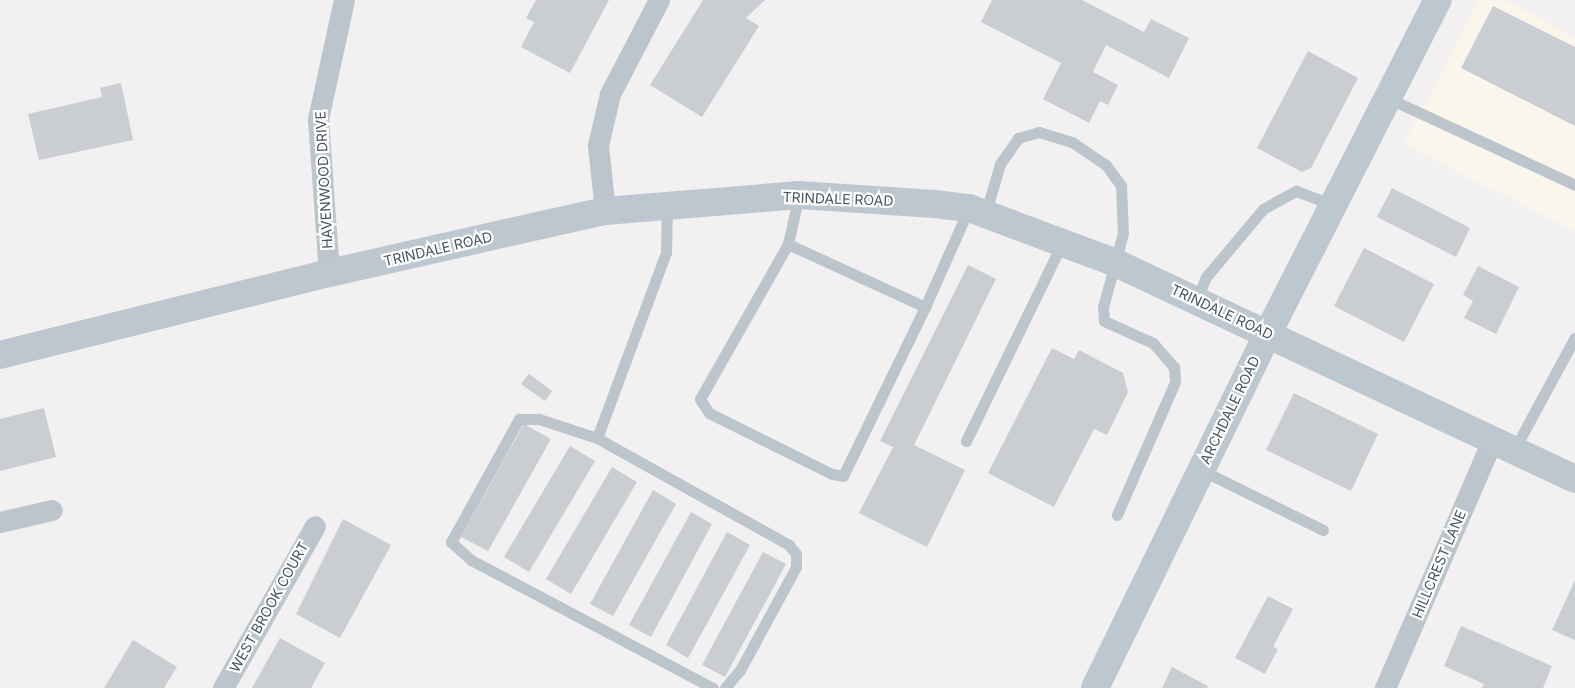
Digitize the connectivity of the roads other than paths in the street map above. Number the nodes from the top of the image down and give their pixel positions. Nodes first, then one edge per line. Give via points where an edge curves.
1 (344, 0) edge
2 (659, 0) edge
3 (1438, 0) edge
4 (1390, 99) junction
5 (1575, 185) edge
6 (799, 195) junction
7 (667, 204) junction
8 (1334, 205) junction
9 (605, 211) junction
10 (977, 212) junction
11 (1062, 243) junction
12 (788, 244) junction
13 (1116, 264) junction
14 (328, 273) junction
15 (1197, 299) junction
16 (925, 306) junction
17 (1268, 333) junction
18 (1575, 337) edge
19 (0, 355) edge
20 (597, 438) junction
21 (966, 441) dead end
22 (1503, 445) junction
23 (1201, 470) junction
24 (1575, 478) edge
25 (52, 510) dead end
26 (1117, 515) dead end
27 (0, 522) edge
28 (315, 526) dead end
29 (1323, 530) dead end
30 (223, 688) edge
31 (713, 688) edge
32 (725, 688) edge
33 (1095, 688) edge
34 (1385, 688) edge

1 - 14 street, HAVENWOOD DRIVE via 318,119
2 - 9 street via 610,94 598,145
3 - 4 main road, ARCHDALE ROAD
4 - 5 lane
4 - 8 main road, ARCHDALE ROAD
6 - 7 main road, TRINDALE ROAD
6 - 10 main road, TRINDALE ROAD
6 - 12 lane
7 - 9 main road, TRINDALE ROAD
7 - 20 lane via 666,252
8 - 15 lane via 1296,190 1263,209 1206,277
8 - 17 main road, ARCHDALE ROAD
9 - 14 main road, TRINDALE ROAD
10 - 11 main road, TRINDALE ROAD
10 - 13 lane via 1000,164 1018,138 1039,132 1072,142 1106,165 1121,186 1123,233
10 - 16 lane
11 - 13 main road, TRINDALE ROAD
11 - 21 lane
12 - 16 lane
12 - 16 lane via 700,399 709,413 832,474 843,476
13 - 15 main road, TRINDALE ROAD
13 - 26 lane via 1102,307 1104,321 1153,343 1174,367 1175,382
14 - 19 main road, TRINDALE ROAD
15 - 17 main road, TRINDALE ROAD
17 - 22 main road, TRINDALE ROAD
17 - 23 main road, ARCHDALE ROAD
18 - 22 lane
20 - 31 lane via 540,419 520,419 451,542 471,560
20 - 32 lane via 789,545 796,554 796,568 740,670
22 - 24 main road, TRINDALE ROAD
22 - 34 street, HILLCREST LANE
23 - 29 lane
23 - 33 main road, ARCHDALE ROAD
25 - 27 street
28 - 30 street, WEST BROOK COURT

